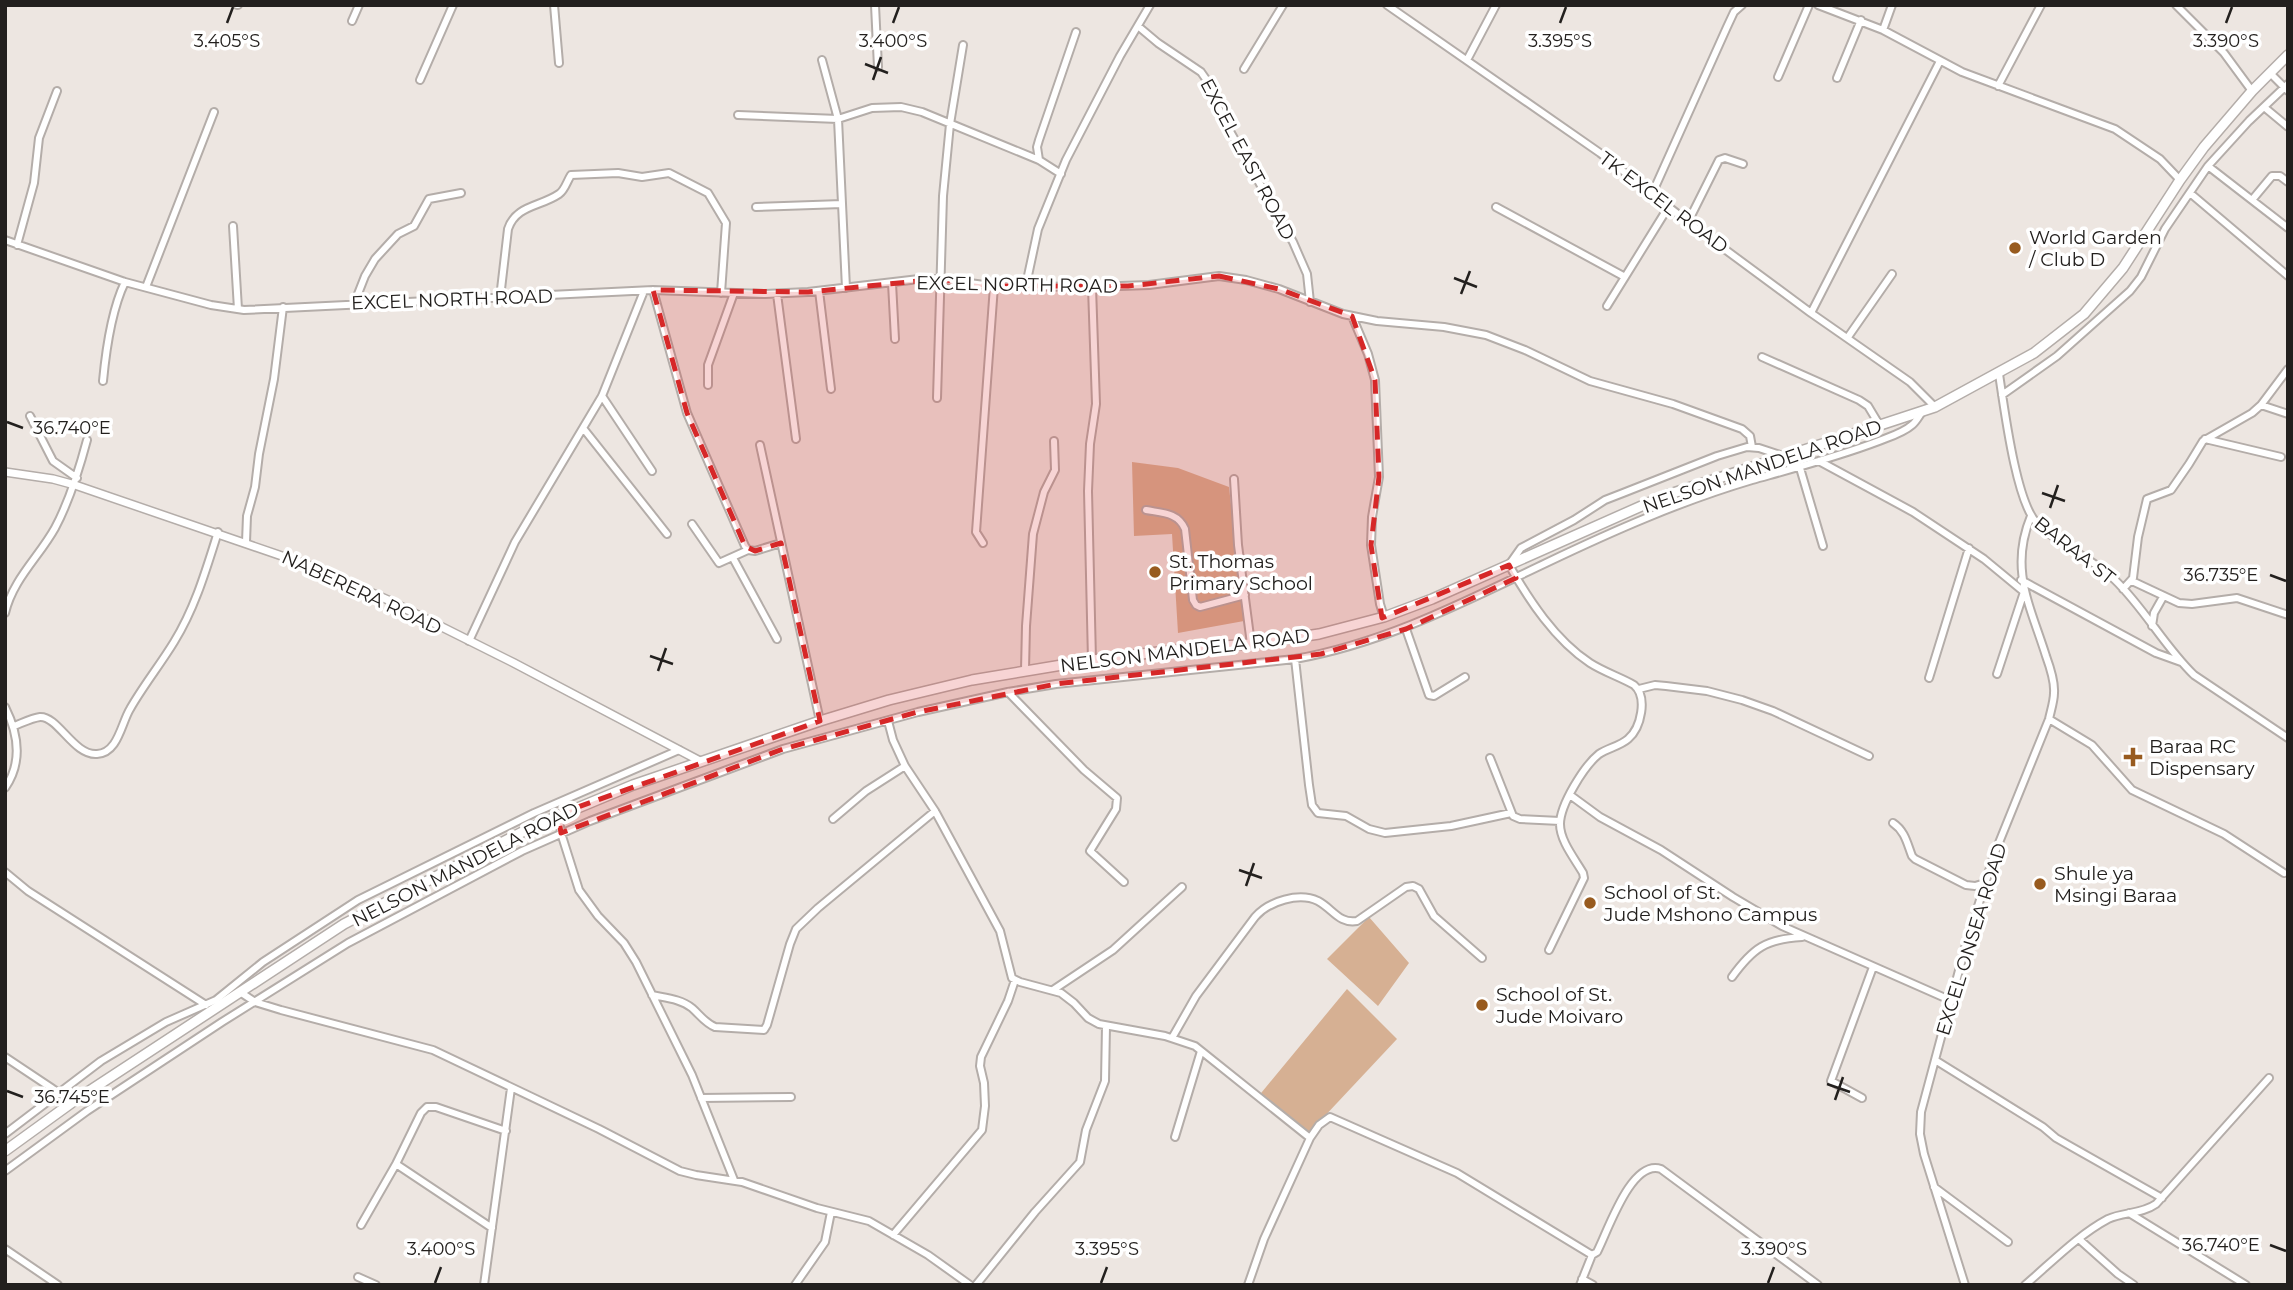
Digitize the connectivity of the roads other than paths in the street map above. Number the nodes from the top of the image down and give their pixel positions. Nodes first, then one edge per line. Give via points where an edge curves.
1 (359, 5) edge
2 (453, 5) edge
3 (554, 5) edge
4 (875, 5) edge
5 (1150, 5) edge
6 (1283, 5) edge
7 (1387, 5) edge
8 (1496, 5) edge
9 (1742, 5) edge
10 (1809, 5) edge
11 (1818, 5) edge
12 (1892, 5) edge
13 (2041, 5) edge
14 (2176, 5) edge
15 (1861, 20) junction
16 (352, 21) dead end
17 (1139, 27) junction
18 (1883, 30) junction
19 (1076, 32) dead end
20 (963, 45) dead end
21 (2288, 55) edge
22 (822, 60) dead end
23 (1467, 60) junction
24 (1940, 61) junction
25 (559, 63) dead end
26 (878, 67) dead end
27 (1244, 69) dead end
28 (2270, 73) junction
29 (1778, 77) dead end
30 (1837, 78) dead end
31 (420, 80) dead end
32 (1997, 86) junction
33 (2286, 88) edge
34 (57, 91) dead end
35 (2252, 91) junction
36 (2264, 107) junction
37 (214, 112) dead end
38 (738, 115) dead end
39 (838, 119) junction
40 (950, 124) junction
41 (2288, 127) edge
42 (1039, 160) junction
43 (1743, 164) dead end
44 (2208, 166) junction
45 (1061, 174) junction
46 (2180, 180) junction
47 (2288, 182) edge
48 (2190, 192) junction
49 (461, 194) dead end
50 (1652, 194) junction
51 (2252, 200) junction
52 (842, 204) junction
53 (1669, 206) junction
54 (756, 207) dead end
55 (1496, 207) dead end
56 (1688, 222) junction
57 (233, 226) dead end
58 (2288, 228) edge
59 (5, 240) edge
60 (17, 245) junction
61 (1892, 274) dead end
62 (2288, 276) edge
63 (1625, 277) junction
64 (939, 279) junction
65 (125, 282) junction
66 (891, 283) junction
67 (1026, 285) junction
68 (994, 286) junction
69 (146, 287) junction
70 (1092, 287) junction
71 (846, 288) junction
72 (653, 290) junction
73 (644, 291) junction
74 (819, 291) junction
75 (721, 293) junction
76 (734, 293) junction
77 (778, 293) junction
78 (500, 298) junction
79 (1310, 302) junction
80 (355, 303) junction
81 (1607, 306) dead end
82 (283, 307) junction
83 (238, 309) junction
84 (1811, 313) junction
85 (1352, 316) junction
86 (1848, 337) junction
87 (895, 339) dead end
88 (1762, 357) dead end
89 (2288, 369) edge
90 (1999, 374) junction
91 (103, 381) dead end
92 (708, 385) dead end
93 (831, 389) dead end
94 (602, 396) junction
95 (2002, 396) junction
96 (937, 398) dead end
97 (2261, 405) junction
98 (1935, 407) junction
99 (1922, 412) junction
100 (2288, 414) edge
101 (30, 416) dead end
102 (1880, 426) junction
103 (583, 428) junction
104 (796, 439) dead end
105 (2205, 439) junction
106 (87, 440) dead end
107 (1054, 441) dead end
108 (760, 444) dead end
109 (1752, 447) junction
110 (1783, 456) junction
111 (2281, 457) dead end
112 (1819, 461) junction
113 (1800, 468) junction
114 (652, 471) dead end
115 (5, 472) edge
116 (1234, 479) dead end
117 (76, 482) junction
118 (1146, 510) dead end
119 (2031, 516) junction
120 (692, 524) dead end
121 (218, 532) junction
122 (667, 534) dead end
123 (246, 542) junction
124 (781, 543) junction
125 (982, 543) dead end
126 (1823, 547) dead end
127 (1969, 548) junction
128 (748, 550) junction
129 (733, 558) junction
130 (1508, 565) junction
131 (1516, 578) junction
132 (2021, 580) junction
133 (2132, 581) junction
134 (2123, 589) junction
135 (2024, 592) junction
136 (1245, 596) junction
137 (2163, 597) junction
138 (5, 613) edge
139 (2288, 615) edge
140 (1384, 617) junction
141 (2152, 626) junction
142 (1406, 628) junction
143 (777, 639) dead end
144 (469, 641) junction
145 (1251, 644) junction
146 (1295, 659) junction
147 (1092, 660) junction
148 (2181, 662) junction
149 (1025, 670) junction
150 (1997, 674) dead end
151 (1465, 677) dead end
152 (1929, 678) dead end
153 (1639, 689) junction
154 (1008, 692) junction
155 (5, 707) edge
156 (2049, 719) junction
157 (820, 721) junction
158 (888, 721) junction
159 (15, 726) junction
160 (2288, 737) edge
161 (679, 750) junction
162 (1869, 756) dead end
163 (1490, 758) dead end
164 (699, 761) junction
165 (905, 766) junction
166 (5, 788) edge
167 (1570, 795) junction
168 (935, 811) junction
169 (1511, 813) junction
170 (558, 814) junction
171 (833, 819) dead end
172 (1560, 821) junction
173 (1893, 823) dead end
174 (561, 833) junction
175 (5, 872) edge
176 (2284, 873) dead end
177 (1124, 883) dead end
178 (1985, 883) junction
179 (1182, 887) dead end
180 (1804, 937) junction
181 (1549, 950) dead end
182 (1482, 958) dead end
183 (1873, 967) junction
184 (1732, 977) dead end
185 (1015, 980) junction
186 (1053, 990) junction
187 (240, 992) junction
188 (652, 995) junction
189 (1952, 1001) junction
190 (255, 1002) junction
191 (206, 1006) junction
192 (1106, 1026) junction
193 (1172, 1038) junction
194 (1201, 1051) junction
195 (5, 1056) edge
196 (1935, 1060) junction
197 (2269, 1079) dead end
198 (511, 1088) junction
199 (58, 1092) junction
200 (791, 1097) dead end
201 (701, 1098) junction
202 (1862, 1098) dead end
203 (74, 1101) junction
204 (506, 1131) junction
205 (5, 1134) edge
206 (1175, 1136) dead end
207 (1310, 1138) junction
208 (5, 1151) edge
209 (396, 1164) junction
210 (5, 1171) edge
211 (734, 1180) junction
212 (1934, 1186) junction
213 (2162, 1198) junction
214 (831, 1212) junction
215 (2129, 1213) junction
216 (360, 1225) dead end
217 (492, 1228) junction
218 (893, 1235) junction
219 (2080, 1240) junction
220 (2008, 1242) dead end
221 (5, 1249) edge
222 (1592, 1255) junction
223 (358, 1278) dead end
224 (1581, 1282) edge
225 (58, 1285) edge
226 (376, 1285) edge
227 (484, 1285) edge
228 (795, 1285) edge
229 (970, 1285) edge
230 (976, 1285) edge
231 (1248, 1285) edge
232 (1593, 1285) edge
233 (1818, 1285) edge
234 (1965, 1285) edge
235 (2025, 1285) edge
236 (2134, 1285) edge
237 (2246, 1285) edge

1 - 16 street
2 - 31 street
3 - 25 street
4 - 26 street
5 - 17 street
6 - 27 street
7 - 23 street, TK EXCEL ROAD
8 - 23 street
9 - 50 street via 1734,12
10 - 29 street
11 - 15 street
12 - 18 street
13 - 32 street
14 - 35 street via 2224,53
15 - 18 street
15 - 30 street
17 - 45 street
17 - 79 street, EXCEL EAST ROAD via 1208,82 1223,119 1293,242 1307,274
18 - 24 street
19 - 42 street via 1039,140
20 - 40 street
21 - 28 main road, NELSON MANDELA ROAD
22 - 39 street
23 - 50 street, TK EXCEL ROAD
24 - 32 street
24 - 84 street
28 - 33 street
28 - 35 main road, NELSON MANDELA ROAD
32 - 46 street via 2115,129 2160,159
33 - 36 street
34 - 60 street via 39,138 34,183
35 - 46 main road, NELSON MANDELA ROAD
36 - 41 street
36 - 44 street
37 - 69 street
38 - 39 street
39 - 40 street via 895,106
39 - 52 street
40 - 42 street
40 - 64 street
42 - 45 street
43 - 56 street via 1719,160
44 - 48 street
44 - 51 street
45 - 67 street via 1035,236
46 - 90 main road, NELSON MANDELA ROAD via 2140,243 2084,314
47 - 51 street via 2272,176
48 - 62 street
48 - 95 street via 2130,291 2057,356
49 - 80 street via 429,199 414,226 398,234 375,259
50 - 53 street, TK EXCEL ROAD
51 - 58 street
52 - 54 street
52 - 71 street
53 - 56 street, TK EXCEL ROAD
53 - 63 street
55 - 63 street
56 - 84 street, TK EXCEL ROAD
57 - 83 street
59 - 60 street, EXCEL NORTH ROAD
60 - 65 street, EXCEL NORTH ROAD
61 - 86 street
63 - 81 street
64 - 66 street, EXCEL NORTH ROAD
64 - 68 street, EXCEL NORTH ROAD
64 - 96 street
65 - 69 street, EXCEL NORTH ROAD
65 - 91 street
66 - 71 street, EXCEL NORTH ROAD
66 - 87 street
67 - 68 street, EXCEL NORTH ROAD
67 - 70 street, EXCEL NORTH ROAD
68 - 125 street via 976,532
69 - 83 street, EXCEL NORTH ROAD
70 - 79 street, EXCEL NORTH ROAD via 1219,276 1279,289
70 - 147 street via 1096,404 1088,491
71 - 74 street, EXCEL NORTH ROAD
72 - 73 street, EXCEL NORTH ROAD
72 - 75 street, EXCEL NORTH ROAD
72 - 128 street via 687,412
73 - 78 street, EXCEL NORTH ROAD
73 - 94 street
74 - 77 street, EXCEL NORTH ROAD
74 - 93 street
75 - 76 street, EXCEL NORTH ROAD
75 - 78 street via 726,227 711,196 669,173 642,177 618,173 571,175 559,194 518,212 508,229
76 - 77 street, EXCEL NORTH ROAD
76 - 92 street via 708,365
77 - 104 street
78 - 80 street, EXCEL NORTH ROAD
79 - 85 street, EXCEL NORTH ROAD
80 - 82 street, EXCEL NORTH ROAD
82 - 83 street, EXCEL NORTH ROAD
82 - 123 street
84 - 86 street, TK EXCEL ROAD
85 - 109 street, EXCEL NORTH ROAD via 1486,335 1590,381 1742,429
85 - 140 street via 1375,380 1379,477 1370,532
86 - 98 street, TK EXCEL ROAD via 1910,382
88 - 102 street via 1859,400
89 - 97 street
90 - 95 street, BARAA ST
90 - 98 main road, NELSON MANDELA ROAD
94 - 103 street
94 - 114 street
95 - 119 street, BARAA ST
97 - 100 street
97 - 105 street
98 - 99 main road, NELSON MANDELA ROAD
99 - 102 main road, NELSON MANDELA ROAD
99 - 112 street via 1912,425 1894,435
101 - 117 street via 53,461
102 - 110 main road, NELSON MANDELA ROAD
103 - 122 street
103 - 144 street via 515,542
105 - 111 street
105 - 133 street via 2171,490 2145,502
106 - 117 street
107 - 149 street via 1055,470 1033,534
108 - 124 street
109 - 110 street
109 - 130 street via 1605,500 1521,548
110 - 130 main road, NELSON MANDELA ROAD via 1664,496
112 - 113 street
112 - 127 street
113 - 126 street
113 - 131 street via 1681,503
115 - 117 street, NABERERA ROAD
116 - 136 street
117 - 121 street, NABERERA ROAD
117 - 138 street via 55,527 10,595
118 - 136 street via 1182,522 1196,606
119 - 132 street, EXCEL ONSEA ROAD via 2023,543
119 - 134 street, BARAA ST
120 - 129 street via 719,563
121 - 123 street, NABERERA ROAD
121 - 159 street via 181,629 107,750 87,752 41,717
123 - 144 street, NABERERA ROAD via 326,572
124 - 128 street
124 - 157 street
127 - 135 street
127 - 152 street
128 - 129 street
129 - 143 street
130 - 131 street
130 - 140 main road, NELSON MANDELA ROAD
131 - 142 street
131 - 153 street via 1563,640 1587,661
132 - 135 street, EXCEL ONSEA ROAD
132 - 148 street
133 - 134 street
133 - 137 street
134 - 141 street, BARAA ST
135 - 150 street
135 - 156 street, EXCEL ONSEA ROAD via 2054,686
136 - 145 street
137 - 139 street via 2184,604 2237,598
137 - 141 street
140 - 145 main road, NELSON MANDELA ROAD via 1329,632
141 - 148 street, BARAA ST
142 - 146 street
142 - 151 street via 1429,695
144 - 161 street, NABERERA ROAD
145 - 147 main road, NELSON MANDELA ROAD
146 - 154 street
146 - 169 street via 1309,785 1318,813 1346,816 1385,833
147 - 149 main road, NELSON MANDELA ROAD
148 - 160 street, BARAA ST
149 - 157 main road, NELSON MANDELA ROAD via 928,690
153 - 162 street via 1666,686 1742,699
153 - 167 street via 1643,702 1631,736 1600,753
154 - 158 street
154 - 177 street via 1117,799 1116,809 1090,851
155 - 159 street
156 - 176 street via 2092,745 2132,790 2224,834
156 - 178 street, EXCEL ONSEA ROAD
157 - 164 main road, NELSON MANDELA ROAD
158 - 165 street
158 - 174 street via 783,749
159 - 166 street via 15,771
161 - 164 street, NABERERA ROAD
161 - 191 street via 534,813 359,900
163 - 169 street
164 - 170 main road, NELSON MANDELA ROAD
165 - 168 street
165 - 171 street
167 - 172 street
167 - 180 street via 1749,908
168 - 185 street via 1000,931
168 - 188 street via 796,929 764,1030 715,1027 683,1002
169 - 172 street via 1520,819
170 - 174 street
170 - 187 main road, NELSON MANDELA ROAD via 355,918
172 - 181 street via 1584,878
173 - 178 street via 1901,828 1915,859 1966,885
174 - 188 street via 579,890 624,943
174 - 190 street via 387,921
175 - 191 street
178 - 189 street, EXCEL ONSEA ROAD
179 - 186 street via 1125,941
180 - 183 street
180 - 184 street via 1761,946
182 - 193 street via 1434,916 1413,886 1352,922 1343,921 1319,902 1290,898 1255,917 1196,996
183 - 189 street
183 - 202 street via 1831,1081
185 - 186 street
185 - 218 street via 981,1057 982,1130
186 - 192 street via 1093,1022
187 - 190 street
187 - 203 main road, NELSON MANDELA ROAD
188 - 201 street
189 - 196 street, EXCEL ONSEA ROAD
190 - 198 street via 433,1050
190 - 210 street via 87,1111
191 - 199 street via 166,1022
192 - 193 street
192 - 230 street via 1105,1081 1086,1130 1080,1161
193 - 194 street
194 - 206 street
194 - 207 street
195 - 199 street
196 - 212 street, EXCEL ONSEA ROAD via 1920,1125
196 - 213 street via 2056,1138
197 - 213 street
198 - 204 street
198 - 211 street via 666,1165
199 - 203 street
199 - 205 street
200 - 201 street
201 - 211 street
203 - 208 main road, NELSON MANDELA ROAD
204 - 209 street via 429,1106
204 - 217 street
207 - 222 street via 1324,1119 1336,1118 1457,1173
207 - 231 street
209 - 216 street
209 - 217 street
211 - 214 street
212 - 220 street
212 - 234 street, EXCEL ONSEA ROAD
213 - 215 street via 2149,1209
214 - 218 street via 869,1222
214 - 228 street via 825,1242
215 - 219 street via 2105,1221
215 - 237 street
217 - 227 street
218 - 229 street
219 - 235 street
219 - 236 street
221 - 225 street
222 - 224 street
222 - 233 street via 1633,1181 1656,1167
223 - 226 street
224 - 232 street

